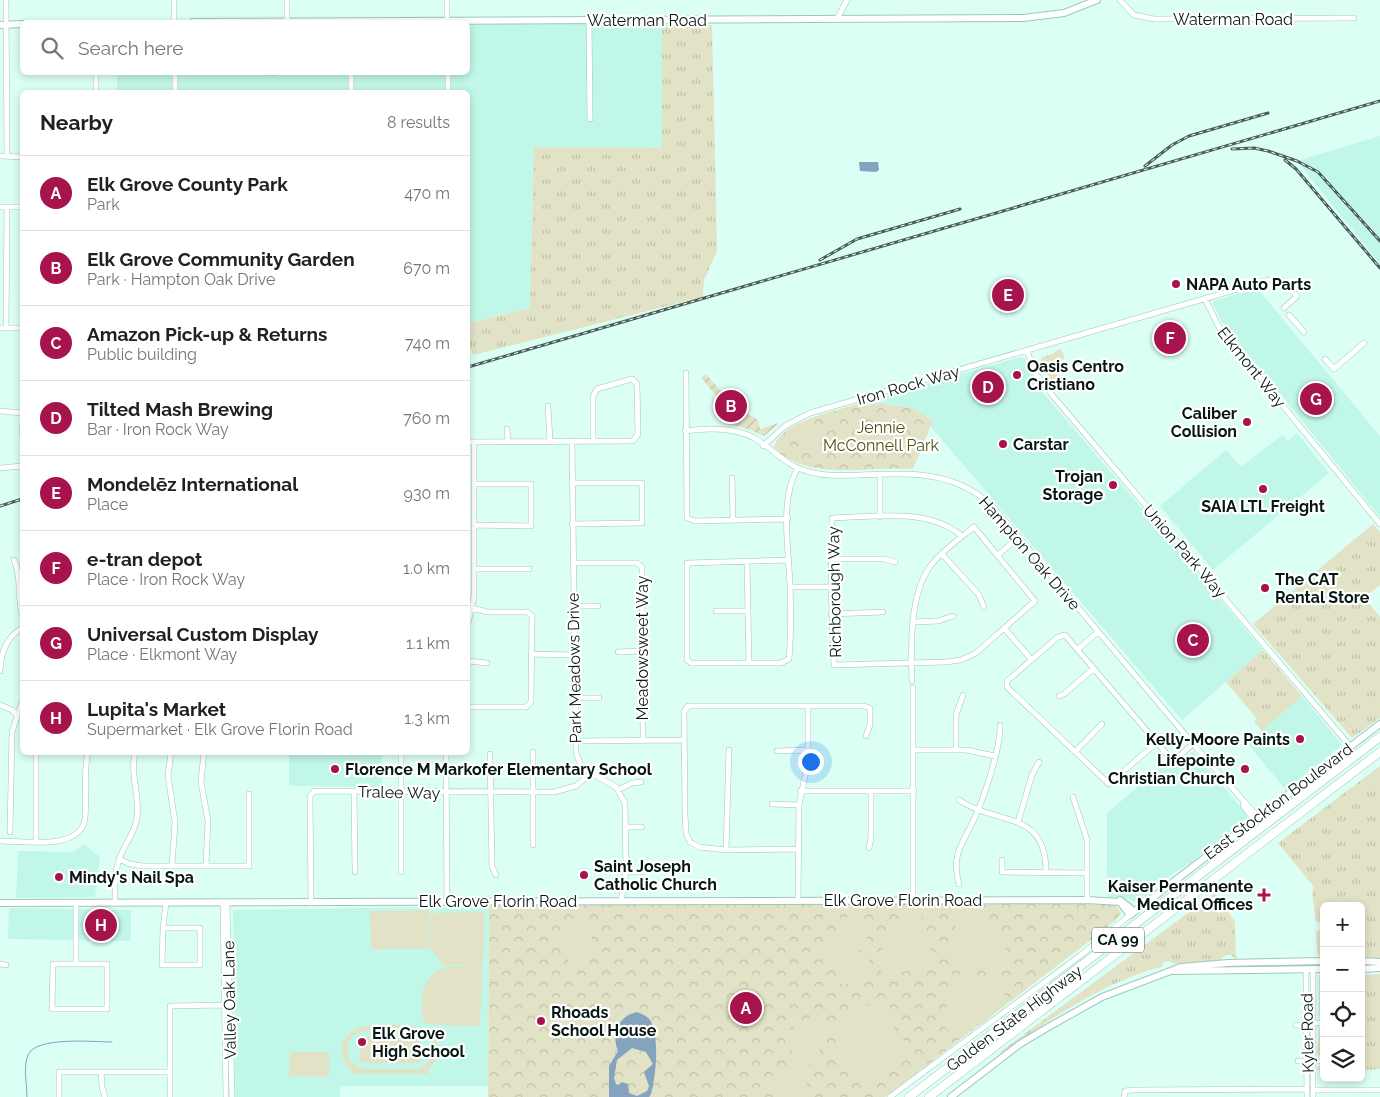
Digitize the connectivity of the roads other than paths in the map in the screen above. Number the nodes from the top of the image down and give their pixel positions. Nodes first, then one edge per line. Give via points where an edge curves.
1 (6, 0) edge
2 (174, 0) edge
3 (287, 0) edge
4 (447, 0) edge
5 (847, 0) edge
6 (1097, 0) edge
7 (1120, 0) edge
8 (1354, 18) dead end
9 (837, 19) junction
10 (174, 20) edge
11 (287, 20) edge
12 (447, 20) edge
13 (589, 20) junction
14 (470, 22) edge
15 (20, 24) edge
16 (3, 25) edge
17 (96, 75) edge
18 (175, 75) edge
19 (351, 75) edge
20 (448, 75) edge
21 (96, 90) edge
22 (175, 90) edge
23 (351, 90) edge
24 (448, 90) edge
25 (590, 119) dead end
26 (0, 156) edge
27 (6, 156) junction
28 (20, 157) edge
29 (0, 207) edge
30 (7, 207) junction
31 (20, 207) edge
32 (3, 274) edge
33 (1205, 299) junction
34 (1284, 308) dead end
35 (1289, 315) dead end
36 (3, 328) edge
37 (20, 328) edge
38 (1304, 332) dead end
39 (1364, 343) dead end
40 (1027, 351) junction
41 (1325, 359) dead end
42 (686, 373) dead end
43 (548, 406) dead end
44 (0, 411) edge
45 (20, 413) edge
46 (507, 429) dead end
47 (685, 431) junction
48 (508, 441) junction
49 (550, 441) junction
50 (572, 441) junction
51 (593, 441) junction
52 (470, 442) edge
53 (474, 442) junction
54 (763, 446) junction
55 (20, 466) edge
56 (0, 468) edge
57 (798, 468) junction
58 (880, 474) junction
59 (732, 478) dead end
60 (572, 483) junction
61 (474, 484) junction
62 (880, 517) junction
63 (788, 519) junction
64 (732, 520) junction
65 (572, 524) junction
66 (1380, 524) edge
67 (474, 525) junction
68 (962, 536) junction
69 (1018, 538) junction
70 (942, 554) junction
71 (998, 555) junction
72 (831, 559) junction
73 (14, 560) dead end
74 (788, 560) junction
75 (748, 562) junction
76 (895, 562) dead end
77 (573, 563) junction
78 (474, 569) junction
79 (529, 569) dead end
80 (790, 587) junction
81 (830, 587) junction
82 (20, 604) edge
83 (573, 606) junction
84 (598, 606) dead end
85 (984, 607) dead end
86 (472, 608) junction
87 (716, 611) dead end
88 (748, 611) junction
89 (883, 612) dead end
90 (831, 614) junction
91 (470, 615) edge
92 (953, 616) dead end
93 (914, 622) junction
94 (1004, 628) junction
95 (20, 630) edge
96 (1098, 632) junction
97 (2, 638) dead end
98 (8, 641) junction
99 (1078, 649) junction
100 (618, 652) dead end
101 (642, 652) junction
102 (532, 654) junction
103 (573, 655) junction
104 (1031, 659) junction
105 (470, 661) edge
106 (749, 662) junction
107 (911, 662) junction
108 (487, 663) dead end
109 (1093, 669) junction
110 (0, 670) edge
111 (912, 681) dead end
112 (913, 688) dead end
113 (963, 695) dead end
114 (1059, 696) dead end
115 (574, 698) junction
116 (599, 698) dead end
117 (0, 704) edge
118 (808, 706) junction
119 (20, 707) edge
120 (470, 707) edge
121 (17, 715) junction
122 (1102, 724) dead end
123 (1380, 724) edge
124 (1000, 725) dead end
125 (866, 736) dead end
126 (1380, 737) edge
127 (643, 739) junction
128 (684, 740) junction
129 (575, 741) junction
130 (1156, 743) junction
131 (1192, 744) junction
132 (1350, 746) junction
133 (956, 749) junction
134 (729, 750) dead end
135 (808, 750) junction
136 (914, 750) junction
137 (777, 751) dead end
138 (533, 752) dead end
139 (1075, 752) junction
140 (1380, 752) edge
141 (490, 754) dead end
142 (36, 755) edge
143 (88, 755) edge
144 (135, 755) edge
145 (170, 755) edge
146 (204, 755) edge
147 (401, 755) edge
148 (446, 755) edge
149 (995, 756) junction
150 (1039, 762) dead end
151 (590, 774) junction
152 (641, 782) dead end
153 (402, 790) junction
154 (618, 790) junction
155 (354, 791) junction
156 (800, 791) junction
157 (914, 791) junction
158 (447, 792) junction
159 (491, 792) junction
160 (533, 792) junction
161 (871, 792) junction
162 (249, 794) dead end
163 (1073, 797) dead end
164 (959, 800) dead end
165 (772, 804) dead end
166 (799, 805) junction
167 (978, 810) junction
168 (1256, 818) junction
169 (1018, 822) junction
170 (625, 827) junction
171 (642, 827) dead end
172 (10, 832) dead end
173 (0, 841) edge
174 (36, 841) junction
175 (533, 845) dead end
176 (798, 848) junction
177 (869, 848) dead end
178 (726, 850) junction
179 (119, 859) junction
180 (1002, 860) dead end
181 (172, 866) junction
182 (206, 866) junction
183 (355, 872) dead end
184 (401, 872) dead end
185 (626, 872) junction
186 (642, 872) dead end
187 (1046, 872) junction
188 (1086, 872) junction
189 (496, 875) dead end
190 (959, 884) dead end
191 (1087, 900) junction
192 (447, 901) junction
193 (621, 901) junction
194 (798, 901) junction
195 (913, 901) junction
196 (311, 902) junction
197 (0, 903) edge
198 (76, 903) junction
199 (115, 903) junction
200 (166, 903) junction
201 (225, 903) junction
202 (1132, 913) junction
203 (163, 928) junction
204 (1320, 961) edge
205 (1365, 961) edge
206 (1380, 963) edge
207 (76, 964) junction
208 (1229, 966) junction
209 (1380, 968) edge
210 (1306, 969) junction
211 (1313, 969) junction
212 (1320, 969) edge
213 (1365, 969) edge
214 (1174, 971) junction
215 (1306, 988) junction
216 (227, 1005) junction
217 (1314, 1023) junction
218 (1320, 1023) edge
219 (1306, 1024) junction
220 (1296, 1025) dead end
221 (1298, 1061) dead end
222 (1310, 1061) junction
223 (1320, 1061) edge
224 (101, 1072) junction
225 (170, 1072) junction
226 (1204, 1089) junction
227 (1309, 1090) junction
228 (1380, 1090) edge
229 (59, 1097) edge
230 (105, 1097) edge
231 (170, 1097) edge
232 (226, 1097) edge
233 (232, 1097) edge
234 (890, 1097) edge
235 (909, 1097) edge
236 (928, 1097) edge
237 (951, 1097) edge
238 (1124, 1097) edge
239 (1204, 1097) edge
240 (1310, 1097) edge

1 - 16 street
2 - 10 street
3 - 11 street
4 - 12 street
5 - 9 street
6 - 9 main road, Waterman Road via 1064,13 1045,16
7 - 8 street, Waterman Road via 1134,15 1154,19
9 - 13 main road, Waterman Road
13 - 14 main road, Waterman Road
13 - 25 street
15 - 16 main road
16 - 27 street
17 - 21 street
18 - 22 street
19 - 23 street
20 - 24 street
26 - 27 street
27 - 28 street
29 - 30 street
30 - 31 street
30 - 32 street
32 - 36 street
33 - 34 street, Iron Rock Way via 1269,280 1281,280 1297,296
33 - 40 street, Iron Rock Way
33 - 66 street, Elkmont Way via 1220,330
35 - 38 street
36 - 37 street
39 - 41 street via 1334,369
40 - 54 street, Iron Rock Way via 810,413 785,426
40 - 132 street, Union Park Way via 1035,373 1052,396
42 - 47 street
43 - 49 street
44 - 45 street
46 - 48 street
47 - 54 street, Hampton Oak Drive via 735,431 750,436
47 - 64 street via 687,518
48 - 49 street
48 - 53 street
49 - 50 street
50 - 51 street
50 - 60 street, Park Meadows Drive
51 - 51 street via 593,396 596,389 632,379 637,384 638,434 633,441
52 - 53 street
53 - 61 street
54 - 57 street, Hampton Oak Drive
55 - 56 street
57 - 58 street, Hampton Oak Drive via 832,476
57 - 63 street via 788,490
58 - 62 street
58 - 69 street, Hampton Oak Drive via 933,476 962,484 988,502
59 - 64 street
60 - 65 street, Park Meadows Drive
60 - 65 street via 642,483 642,523
61 - 67 street
61 - 67 street via 531,484 531,526
62 - 68 street, Richborough Way via 934,520
62 - 72 street, Richborough Way via 832,518
63 - 64 street
63 - 74 street
65 - 77 street, Park Meadows Drive
67 - 78 street
68 - 70 street
68 - 71 street via 974,526
69 - 71 street
69 - 96 street, Hampton Oak Drive
70 - 85 street via 978,595
70 - 93 street via 921,583
71 - 94 street via 1035,601
72 - 76 street via 885,559
72 - 81 street, Richborough Way
73 - 82 street via 18,570
74 - 75 street
74 - 80 street
75 - 88 street
75 - 106 street via 688,563 685,656 691,663
77 - 83 street, Park Meadows Drive
77 - 101 street, Meadowsweet Way via 637,563 642,566
78 - 79 street
78 - 86 street
80 - 81 street
80 - 106 street via 789,659 783,663
81 - 90 street, Richborough Way
83 - 84 street
83 - 103 street, Park Meadows Drive
86 - 91 street
86 - 102 street via 487,612 527,612 532,616
87 - 88 street
88 - 106 street
89 - 90 street
90 - 107 street, Richborough Way via 834,665
92 - 93 street via 938,621
93 - 107 street
94 - 104 street
94 - 107 street via 966,658 946,662
95 - 98 street
96 - 99 street
96 - 131 street, Hampton Oak Drive
97 - 98 street
98 - 110 street via 2,652
99 - 104 street via 1065,635
99 - 109 street
100 - 101 street
101 - 127 street, Meadowsweet Way
102 - 103 street
102 - 120 street via 531,702 526,707
103 - 115 street, Park Meadows Drive
104 - 139 street via 1006,681 1007,687
105 - 108 street
107 - 111 street
109 - 114 street
109 - 130 street
112 - 136 street
113 - 133 street via 956,715
115 - 116 street
115 - 129 street, Park Meadows Drive
117 - 121 street
118 - 125 street via 870,708
118 - 128 street via 688,706 684,712
118 - 135 street
119 - 121 street
121 - 172 street via 12,732
122 - 139 street
123 - 132 main road, East Stockton Boulevard
124 - 149 street
126 - 235 highway, Golden State Highway / CA 99
127 - 128 street
127 - 129 street
128 - 178 street via 687,837 699,847
129 - 151 street, Park Meadows Drive via 582,768
130 - 131 street via 1170,758 1176,759
130 - 139 street via 1109,784
131 - 168 street, Hampton Oak Drive
132 - 168 main road, East Stockton Boulevard
133 - 136 street
133 - 149 street
134 - 178 street
135 - 137 street
135 - 156 street via 808,766
136 - 157 street
138 - 160 street
140 - 236 highway, Golden State Highway / CA 99
141 - 159 street
142 - 174 street
143 - 174 street via 85,819 81,830 64,840
144 - 179 street via 137,819 133,834
145 - 181 street via 168,776 175,822
146 - 182 street via 202,782 208,821
147 - 153 street
148 - 158 street
149 - 167 street
150 - 169 street
151 - 154 street
151 - 160 street, Tralee Way via 569,789
152 - 154 street
153 - 155 street, Tralee Way
153 - 158 street, Tralee Way
153 - 184 street
154 - 170 street via 625,803
155 - 183 street
155 - 196 street, Tralee Way via 314,791 310,796
156 - 161 street
156 - 166 street
157 - 161 street
157 - 195 street
158 - 159 street, Tralee Way
158 - 192 street
159 - 160 street, Tralee Way
159 - 189 street via 492,866
160 - 175 street
161 - 177 street
162 - 182 street via 249,866
163 - 188 street via 1086,836
164 - 167 street
165 - 166 street
166 - 176 street
167 - 169 street
167 - 190 street via 958,852 956,872
168 - 202 main road, East Stockton Boulevard
169 - 187 street via 1030,828 1041,842
170 - 171 street
170 - 185 street
173 - 174 street
176 - 178 street
176 - 194 street
179 - 181 street via 138,866
179 - 199 street
180 - 187 street via 1002,872
181 - 182 street
185 - 186 street
185 - 193 street
187 - 188 street
188 - 191 street
191 - 195 main road, Elk Grove Florin Road
191 - 202 main road, Elk Grove Florin Road via 1120,902
192 - 193 main road, Elk Grove Florin Road
192 - 196 main road, Elk Grove Florin Road
193 - 194 main road, Elk Grove Florin Road
194 - 195 main road, Elk Grove Florin Road
196 - 201 main road, Elk Grove Florin Road
197 - 198 main road, Elk Grove Florin Road
198 - 199 main road, Elk Grove Florin Road
198 - 207 street
199 - 200 main road, Elk Grove Florin Road
200 - 201 main road, Elk Grove Florin Road
200 - 203 street
201 - 216 street, Valley Oak Lane
202 - 234 street, East Stockton Boulevard via 1081,955
203 - 203 street via 162,965 200,965 200,928
204 - 208 main road via 1254,962
205 - 206 main road
206 - 213 main road
207 - 207 street via 107,964 107,1009 52,1009 53,964
208 - 210 main road
208 - 214 main road via 1190,965
208 - 214 main road
209 - 213 main road
210 - 211 main road
210 - 215 street, Kyler Road
211 - 212 main road
211 - 217 street, Kyler Road
214 - 237 main road via 1102,997 1020,1044
215 - 217 street via 1309,1020
215 - 219 street, Kyler Road
216 - 225 street via 170,1006
216 - 232 street, Valley Oak Lane
216 - 233 street, Valley Oak Lane
217 - 218 street
217 - 222 street, Kyler Road
219 - 220 street
219 - 222 street, Kyler Road
221 - 222 street
222 - 223 street
222 - 227 street, Kyler Road
224 - 225 street
224 - 229 street via 60,1072
224 - 230 street
225 - 231 street
226 - 227 street
226 - 238 street via 1127,1090
226 - 239 street
227 - 228 street
227 - 240 street, Kyler Road

